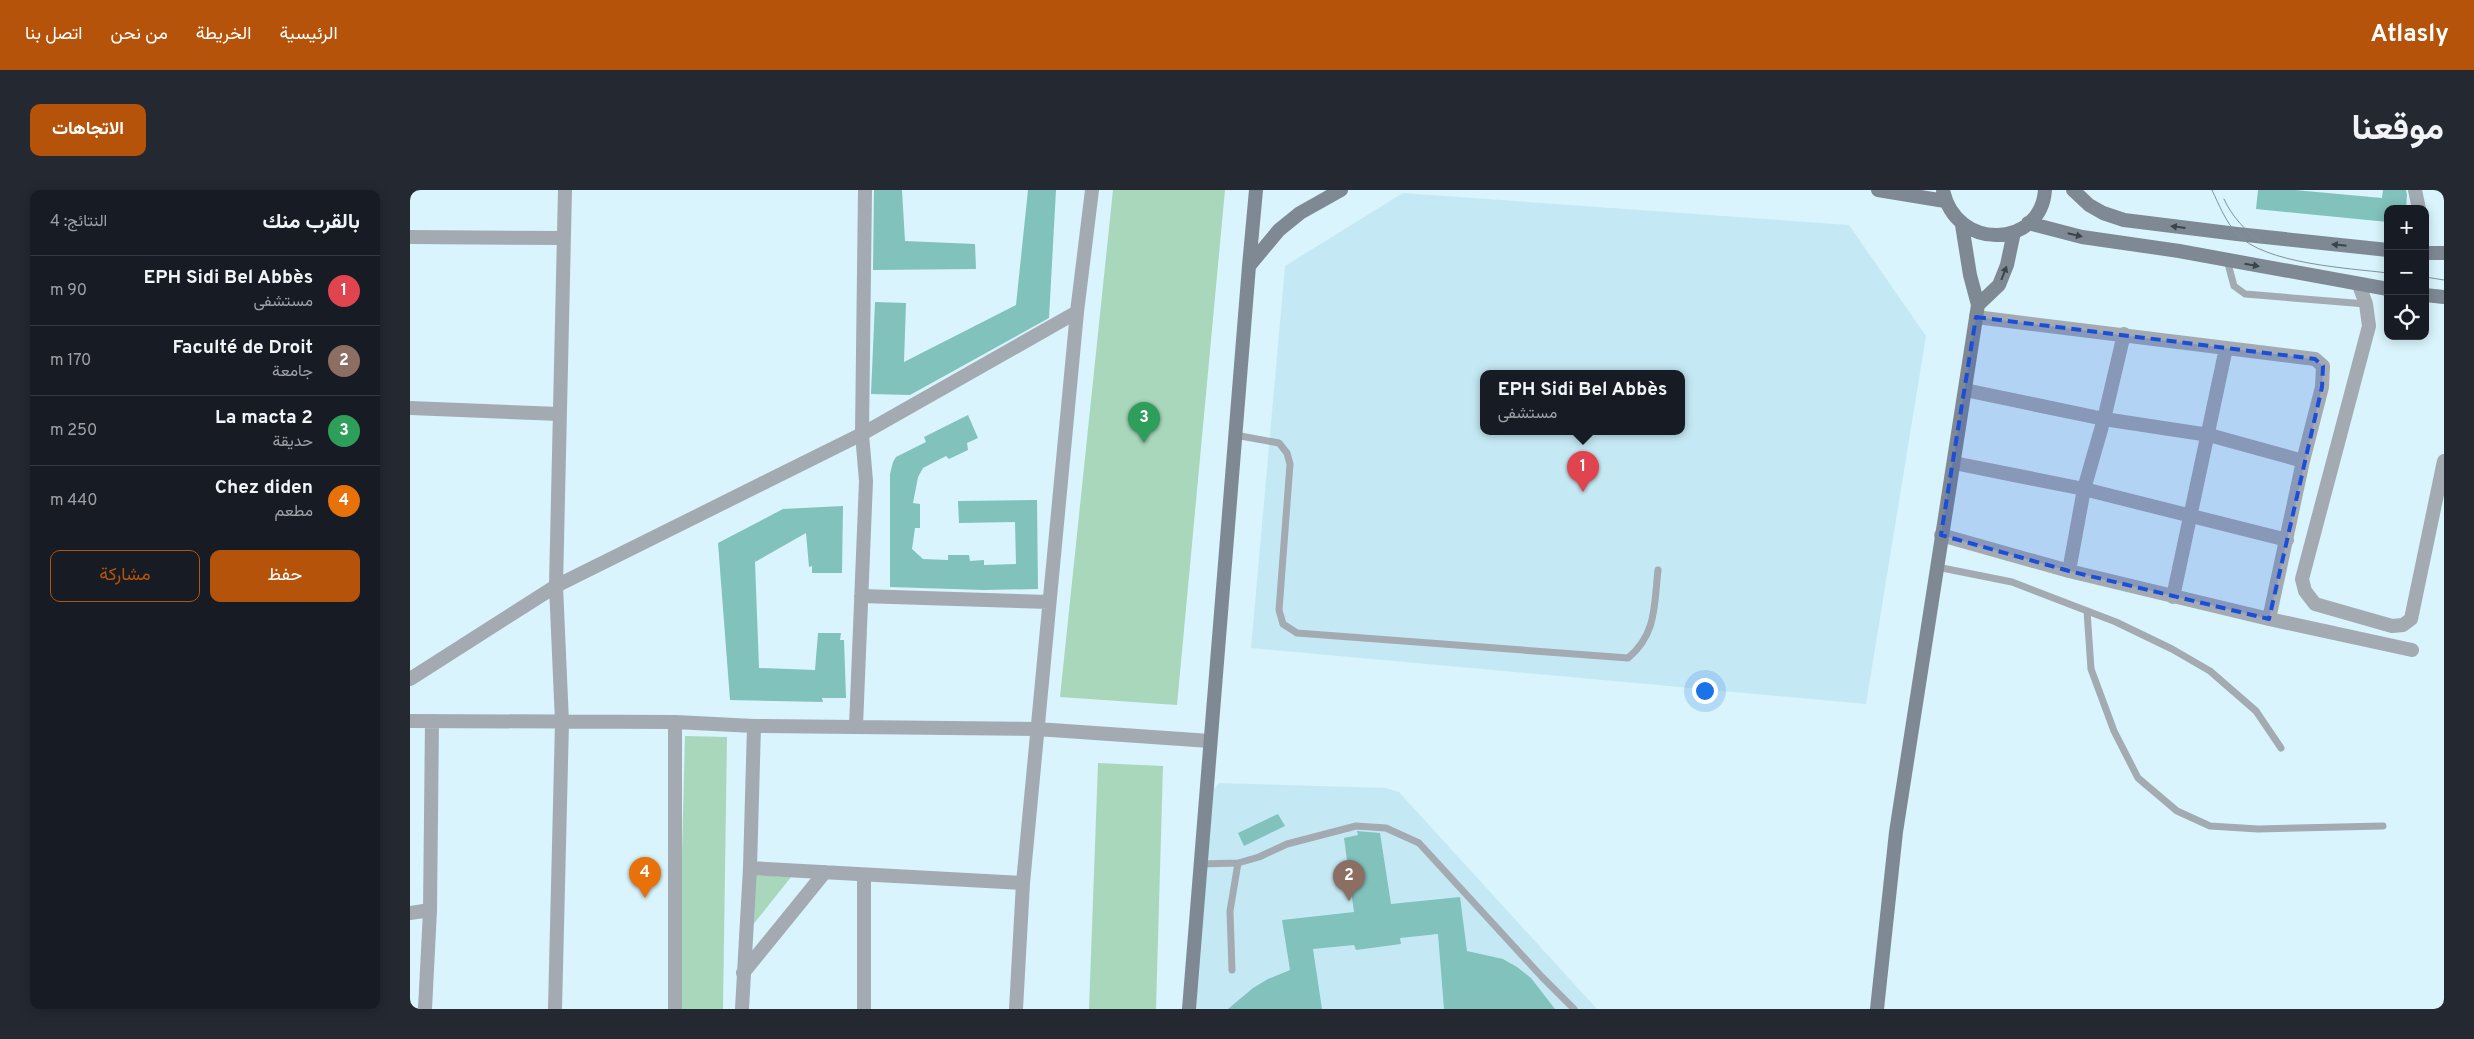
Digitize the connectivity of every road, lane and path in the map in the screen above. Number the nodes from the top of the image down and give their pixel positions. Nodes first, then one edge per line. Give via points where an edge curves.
1 (565, 190) edge
2 (865, 190) edge
3 (1092, 190) edge
4 (1256, 190) edge
5 (1341, 190) edge
6 (1878, 190) edge
7 (2046, 190) edge
8 (2073, 190) edge
9 (2415, 190) edge
10 (1944, 195) edge
11 (2418, 205) edge
12 (2028, 223) junction
13 (1962, 225) junction
14 (2014, 232) junction
15 (410, 237) edge
16 (563, 238) junction
17 (2384, 250) edge
18 (2429, 253) edge
19 (2444, 253) edge
20 (2227, 260) junction
21 (1249, 266) junction
22 (2359, 285) junction
23 (2384, 288) edge
24 (2429, 295) edge
25 (2444, 297) edge
26 (2366, 304) junction
27 (1977, 311) junction
28 (1077, 312) junction
29 (2124, 334) junction
30 (2226, 348) junction
31 (1965, 390) junction
32 (410, 408) edge
33 (560, 414) junction
34 (2104, 419) junction
35 (862, 434) junction
36 (1235, 435) junction
37 (2209, 435) junction
38 (2303, 461) junction
39 (2444, 461) edge
40 (1954, 462) junction
41 (2084, 489) junction
42 (2191, 515) junction
43 (1941, 534) junction
44 (2287, 540) junction
45 (1936, 567) junction
46 (1658, 570) dead end
47 (2069, 571) junction
48 (556, 586) junction
49 (861, 596) junction
50 (2173, 597) junction
51 (1050, 602) junction
52 (2087, 611) junction
53 (2269, 619) junction
54 (2412, 650) dead end
55 (410, 679) edge
56 (410, 721) edge
57 (432, 721) junction
58 (562, 722) junction
59 (675, 722) junction
60 (754, 726) junction
61 (856, 726) junction
62 (1038, 729) junction
63 (1210, 741) junction
64 (2281, 748) dead end
65 (2383, 826) dead end
66 (1238, 863) junction
67 (1200, 864) junction
68 (750, 868) junction
69 (825, 872) junction
70 (864, 874) junction
71 (1023, 883) junction
72 (430, 910) junction
73 (410, 914) edge
74 (1232, 970) dead end
75 (743, 973) junction
76 (425, 1009) edge
77 (556, 1009) edge
78 (675, 1009) edge
79 (742, 1009) edge
80 (864, 1009) edge
81 (1016, 1009) edge
82 (1189, 1009) edge
83 (1574, 1009) edge
84 (1877, 1009) edge

1 - 16 street
2 - 35 street
3 - 28 street
4 - 21 main road
5 - 21 main road via 1300,213 1279,230
6 - 10 main road
7 - 12 main road via 2039,210
17 -> 8 main road via 2124,220 2103,214
9 - 11 street
10 - 13 main road via 1952,214
12 - 14 main road
12 -> 20 main road via 2082,237
13 - 14 main road via 1987,235
13 - 27 main road
27 -> 14 main road via 1999,285
15 - 16 street
16 - 33 street
18 - 19 main road
20 -> 22 main road
20 - 26 lane via 2234,286 2245,294
21 - 36 main road
22 - 23 main road
22 - 26 street
24 - 25 main road
26 - 39 street via 2370,326 2365,348 2302,579 2305,591 2315,604 2392,626 2403,625 2411,619
27 - 29 street
27 - 31 main road
28 - 35 street
28 - 51 street
29 - 30 street
29 - 34 street
30 - 37 street
30 - 38 street via 2315,359 2323,366 2322,387
31 - 34 street
31 - 40 main road
32 - 33 street
33 - 48 street
34 - 37 street
34 - 41 street
35 - 48 street
35 - 49 street via 866,481
36 - 46 lane via 1279,443 1287,453 1290,464 1278,610 1283,624 1297,633 1628,658 1641,647 1652,624
36 - 63 main road
37 - 38 street
37 - 42 street
38 - 44 street
40 - 41 street
40 - 43 main road
41 - 42 street
41 - 47 street
42 - 44 street
42 - 50 street
43 - 45 main road
43 - 47 street
44 - 53 street
45 - 52 lane via 2012,582
45 - 84 main road via 1896,832
47 - 50 street
48 - 55 street
48 - 58 street
49 - 51 street
49 - 61 street
50 - 53 street
51 - 62 street
52 - 64 lane via 2116,622 2210,671 2256,711
52 - 65 lane via 2091,669 2114,731 2138,778 2177,811 2210,826 2258,829
53 - 54 street
56 - 57 street
57 - 58 street
57 - 72 street
58 - 59 street
58 - 77 street
59 - 60 street
59 - 78 street
60 - 61 street
60 - 68 street
61 - 62 street
62 - 63 street
62 - 71 street
63 - 67 main road
66 - 67 lane
66 - 74 lane via 1230,911
66 - 83 lane via 1287,844 1356,826 1386,828 1419,843
67 - 82 main road
68 - 69 street
68 - 75 street
69 - 70 street
69 - 75 street
70 - 71 street
70 - 80 street
71 - 81 street
72 - 73 street
72 - 76 street
75 - 79 street

